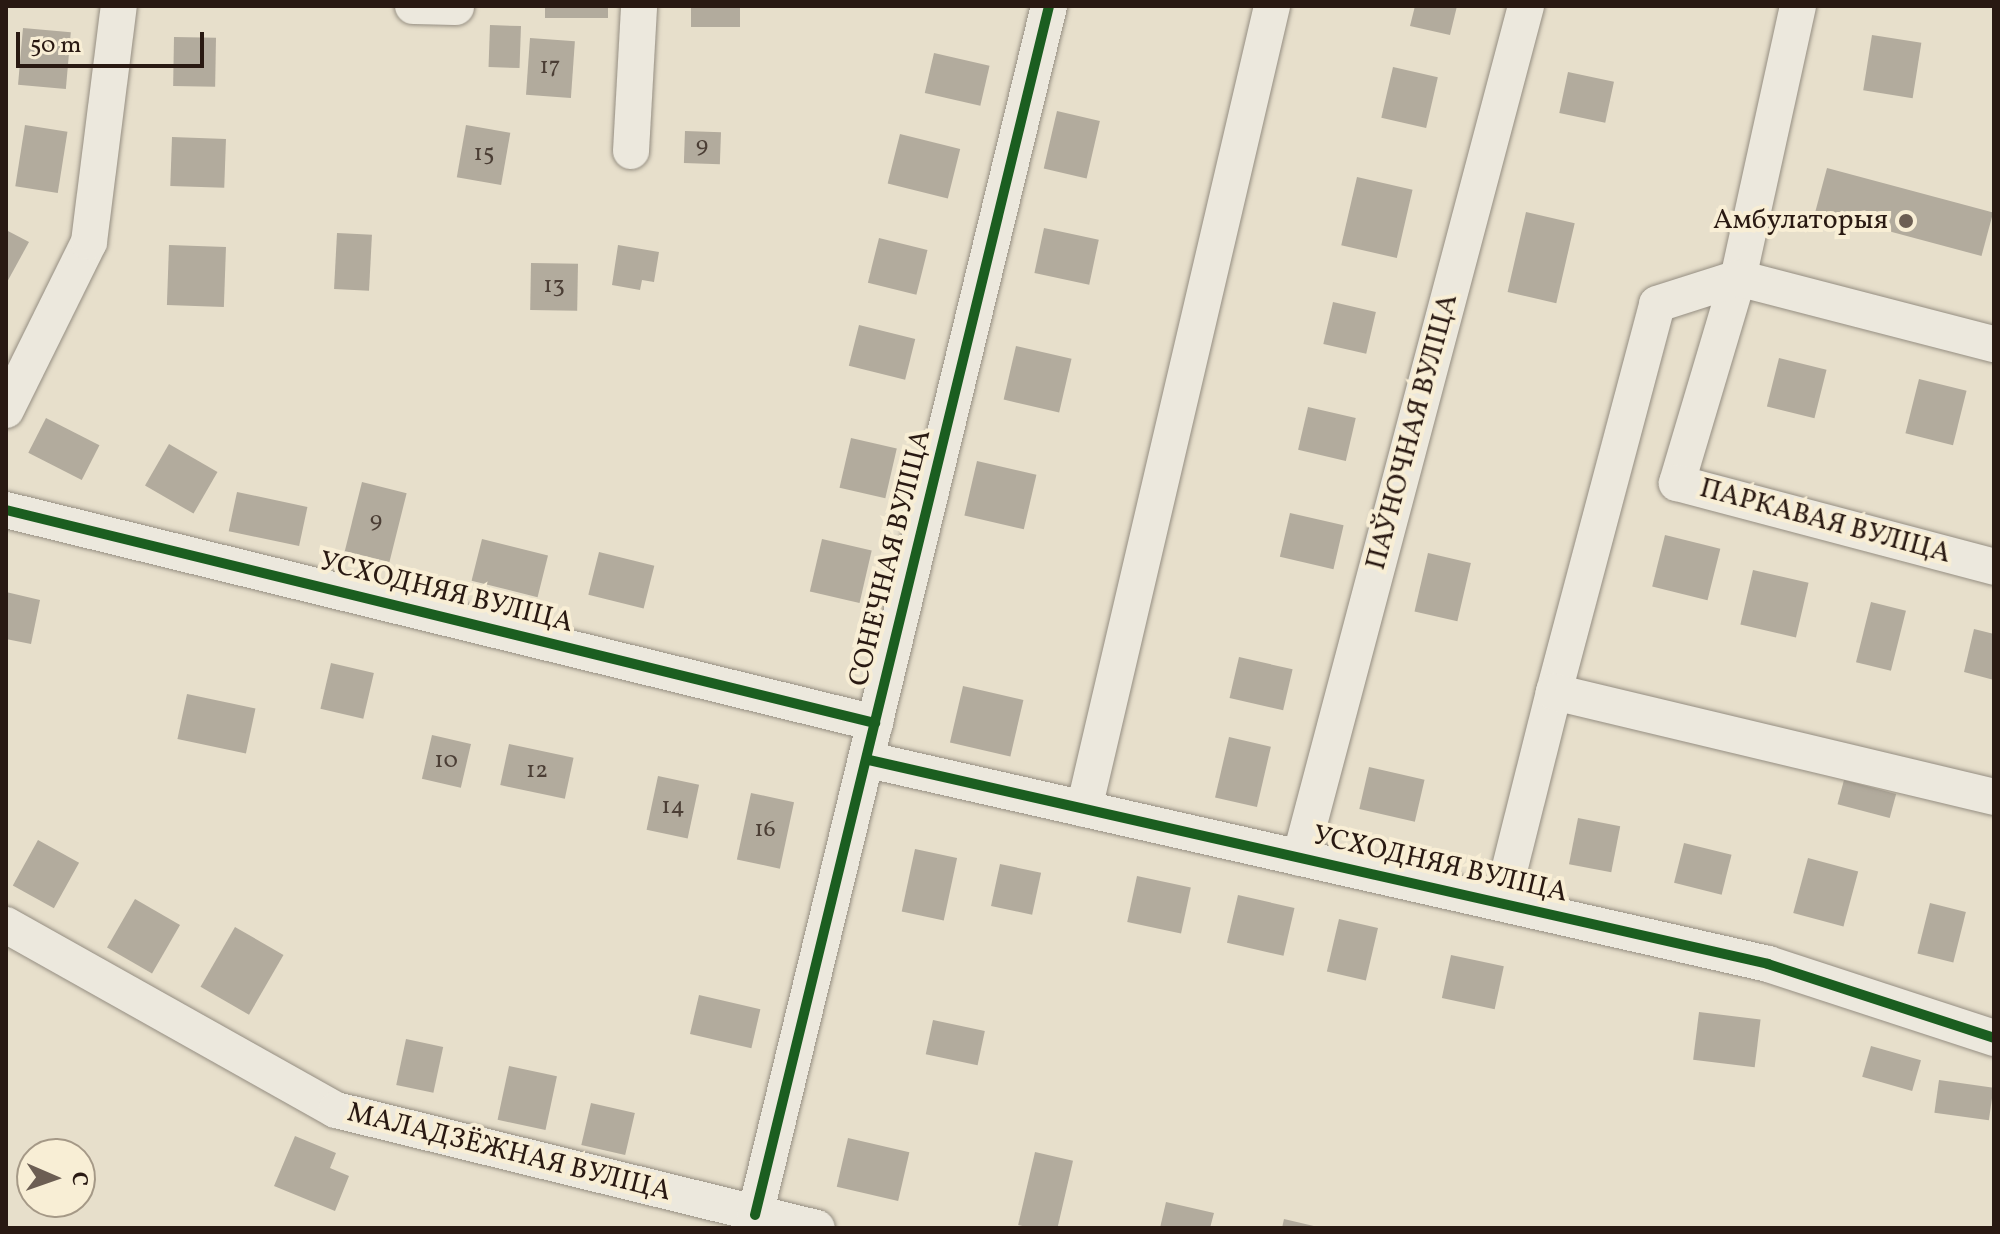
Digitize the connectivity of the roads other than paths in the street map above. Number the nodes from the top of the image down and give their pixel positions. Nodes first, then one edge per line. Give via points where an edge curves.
1 (119, 6) edge
2 (413, 6) edge
3 (639, 6) edge
4 (1049, 6) edge
5 (1272, 6) edge
6 (1526, 6) edge
7 (1798, 6) edge
8 (456, 7) edge
9 (631, 151) dead end
10 (1738, 278) junction
11 (1994, 344) edge
12 (6, 410) edge
13 (6, 510) edge
14 (1994, 567) edge
15 (1554, 692) junction
16 (875, 723) junction
17 (869, 760) junction
18 (1994, 797) edge
19 (1084, 809) junction
20 (1300, 858) junction
21 (1501, 903) junction
22 (6, 925) edge
23 (1994, 1038) edge
24 (755, 1215) junction
25 (817, 1228) edge

1 - 12 street via 89,242
2 - 8 street
3 - 9 street
4 - 16 street, СОНЕЧНАЯ ВУЛІЦА
5 - 19 street
6 - 20 street, ПАЎНОЧНАЯ ВУЛІЦА
7 - 10 street, ПАРКАВАЯ ВУЛІЦА
10 - 11 street
10 - 14 street, ПАРКАВАЯ ВУЛІЦА via 1677,483
10 - 15 street via 1657,304
13 - 16 street, УСХОДНЯЯ ВУЛІЦА
15 - 18 street
15 - 21 street
16 - 17 street, СОНЕЧНАЯ ВУЛІЦА
17 - 19 street, УСХОДНЯЯ ВУЛІЦА
17 - 24 street, СОНЕЧНАЯ ВУЛІЦА
19 - 20 street, УСХОДНЯЯ ВУЛІЦА
20 - 21 street, УСХОДНЯЯ ВУЛІЦА
21 - 23 street, УСХОДНЯЯ ВУЛІЦА via 1768,964
22 - 24 street, МАЛАДЗЁЖНАЯ ВУЛІЦА via 336,1110
24 - 25 street, МАЛАДЗЁЖНАЯ ВУЛІЦА

